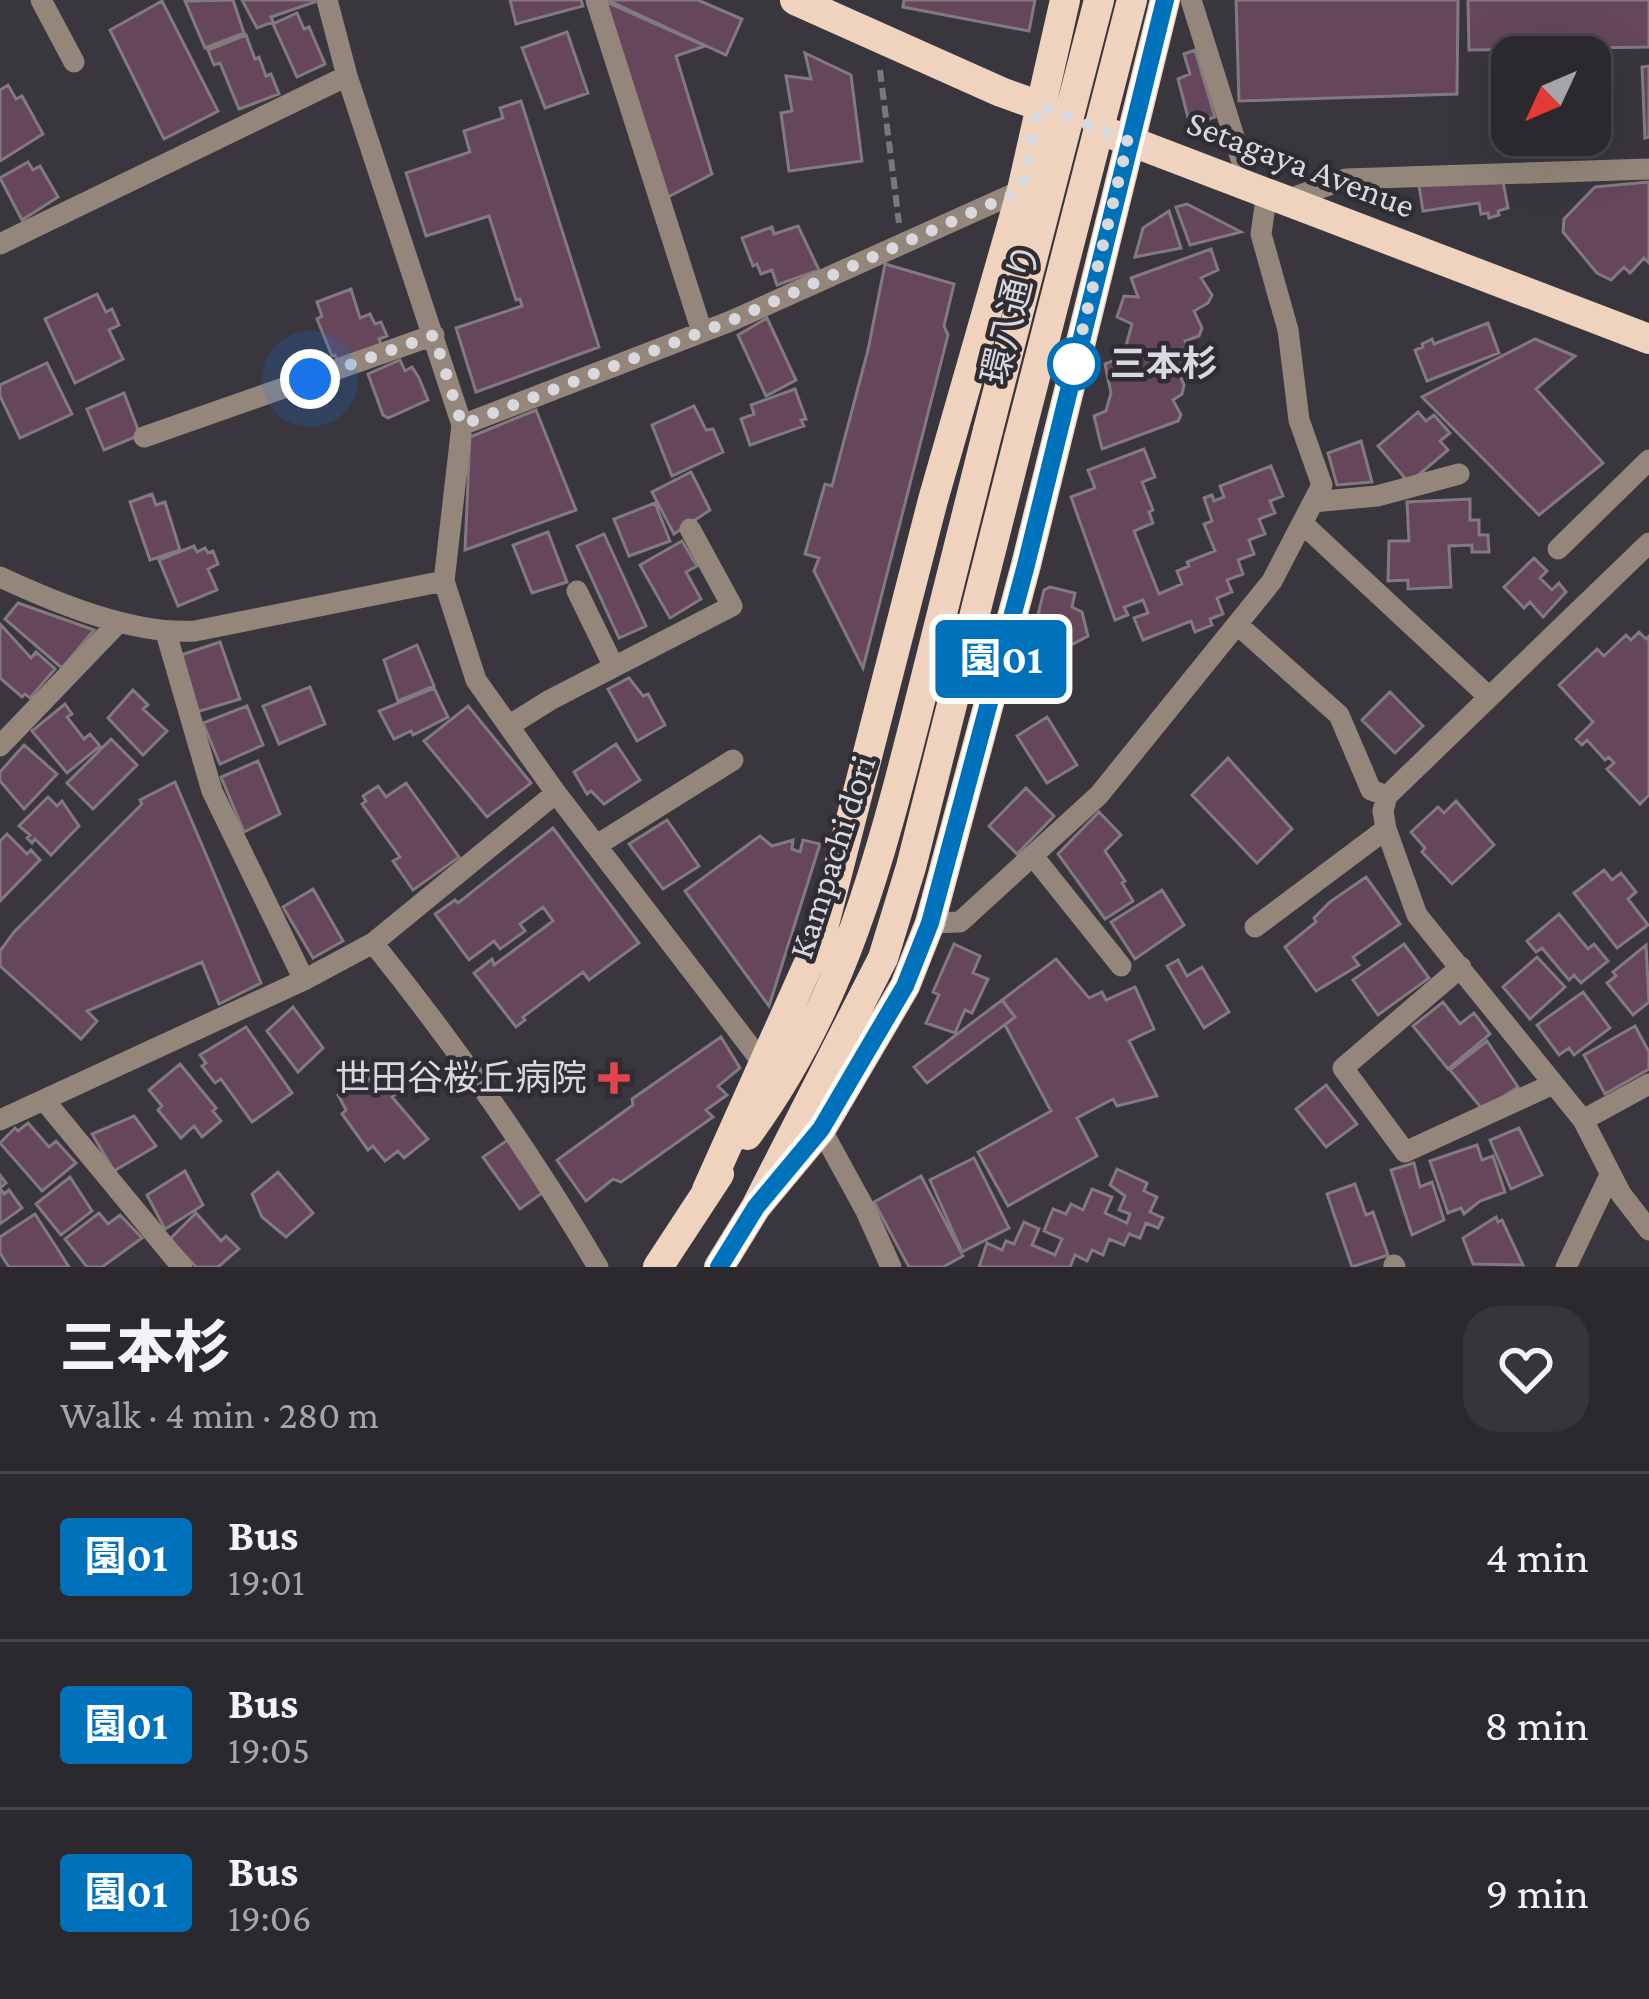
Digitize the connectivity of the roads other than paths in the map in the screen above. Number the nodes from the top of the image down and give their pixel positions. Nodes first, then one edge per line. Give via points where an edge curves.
1 (41, 0) edge
2 (327, 0) edge
3 (596, 0) edge
4 (794, 0) edge
5 (1065, 0) edge
6 (1099, 0) edge
7 (1132, 0) edge
8 (1165, 0) edge
9 (1191, 0) edge
10 (74, 62) dead end
11 (347, 76) junction
12 (1039, 105) junction
13 (1128, 141) junction
14 (1241, 159) dead end
15 (1649, 169) edge
16 (1022, 190) junction
17 (1278, 196) junction
18 (0, 244) edge
19 (702, 332) junction
20 (434, 335) junction
21 (1649, 339) edge
22 (462, 425) junction
23 (988, 430) joint
24 (144, 436) dead end
25 (1019, 439) joint
26 (1649, 460) edge
27 (1459, 474) dead end
28 (1307, 512) junction
29 (690, 529) dead end
30 (1649, 543) edge
31 (1558, 549) dead end
32 (444, 581) junction
33 (3, 583) edge
34 (577, 591) dead end
35 (119, 622) junction
36 (1239, 626) junction
37 (166, 633) junction
38 (614, 667) junction
39 (1490, 697) junction
40 (510, 725) junction
41 (0, 746) edge
42 (733, 760) dead end
43 (556, 793) junction
44 (1387, 796) junction
45 (1386, 829) junction
46 (597, 844) junction
47 (1033, 856) junction
48 (930, 923) junction
49 (1255, 927) dead end
50 (373, 943) junction
51 (1121, 966) dead end
52 (1461, 967) junction
53 (304, 980) junction
54 (765, 1066) junction
55 (1553, 1084) junction
56 (1649, 1084) edge
57 (44, 1100) junction
58 (0, 1120) edge
59 (1583, 1120) junction
60 (821, 1129) junction
61 (1610, 1175) junction
62 (707, 1190) junction
63 (756, 1207) junction
64 (1644, 1214) edge
65 (182, 1267) edge
66 (598, 1267) edge
67 (658, 1267) edge
68 (719, 1267) edge
69 (891, 1267) edge
70 (1565, 1267) edge

1 - 10 street
2 - 11 street
3 - 19 street
4 - 12 main road, Setagaya Avenue
5 - 12 main road
6 - 23 main road, 環八通り, bridge
7 - 25 main road, 環八通り, bridge
8 - 13 main road
9 - 14 street
11 - 18 street
11 - 20 street
12 - 13 main road, Setagaya Avenue
12 - 16 main road
13 - 17 main road, Setagaya Avenue
13 - 48 main road
15 - 17 street via 1346,179
16 - 19 street
16 - 54 main road via 821,936
17 - 21 main road, Setagaya Avenue
17 - 28 street via 1261,234 1288,330 1299,420 1322,484
19 - 22 street
20 - 22 street
20 - 24 street
22 - 32 street
23 - 62 main road, Kampachi dori via 882,850 848,953 774,1099
25 - 63 main road, Kampachi dori via 883,958
26 - 31 street
27 - 28 street
28 - 36 street
28 - 39 street
29 - 38 street via 732,606
30 - 39 street
32 - 37 street
32 - 40 street via 476,680
33 - 35 street
34 - 38 street
35 - 37 street
35 - 41 street
36 - 44 street via 1340,716 1371,790
36 - 47 street via 1100,795
37 - 53 street via 212,790
38 - 40 street
39 - 44 street
40 - 43 street
42 - 46 street
43 - 46 street
43 - 50 street
44 - 45 street
45 - 49 street
45 - 52 street via 1417,915
46 - 54 street
47 - 48 street via 960,922
47 - 51 street
48 - 60 main road via 905,986
50 - 53 street
50 - 66 street via 540,1168
52 - 55 street
52 - 55 street via 1343,1068 1405,1152
53 - 57 street
54 - 62 main road
55 - 59 street
56 - 59 street
57 - 58 street
57 - 65 street
59 - 61 street
60 - 63 main road
60 - 69 street
61 - 64 street
61 - 70 street
62 - 67 main road, Kampachi dori
63 - 68 main road, Kampachi dori

